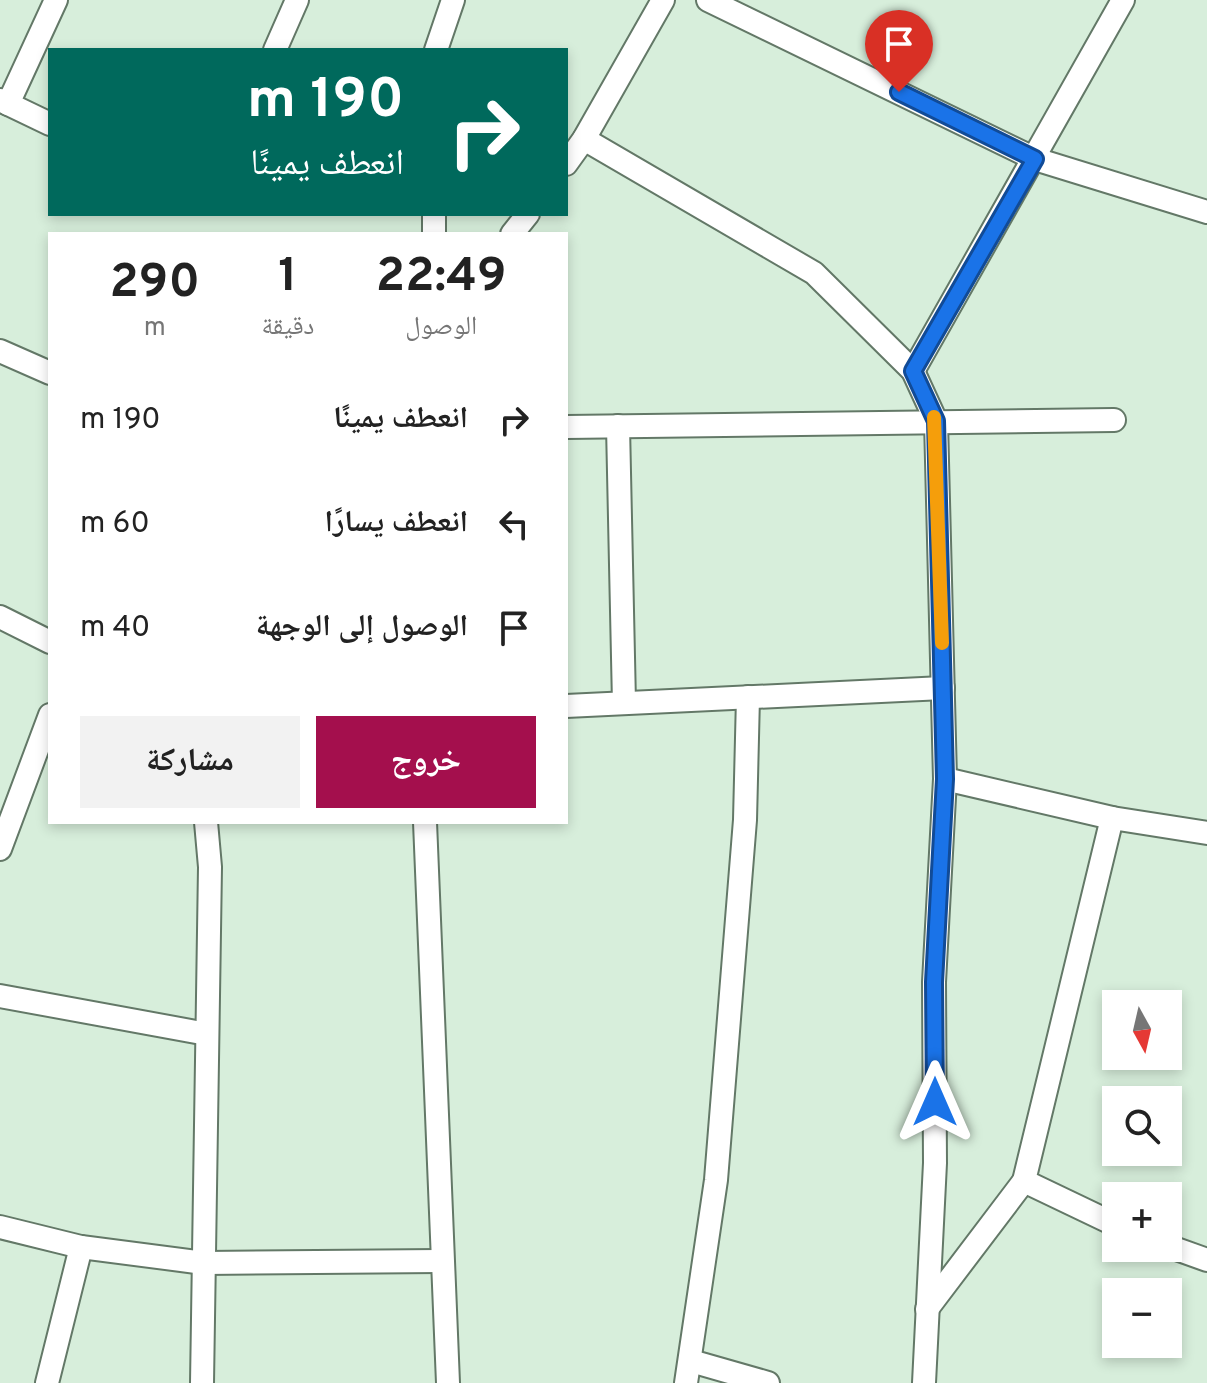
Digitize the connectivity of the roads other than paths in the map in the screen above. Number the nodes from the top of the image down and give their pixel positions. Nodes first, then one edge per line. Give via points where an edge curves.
1 (56, 0) edge
2 (297, 0) edge
3 (453, 0) edge
4 (663, 0) edge
5 (708, 0) edge
6 (1123, 0) edge
7 (276, 48) edge
8 (437, 48) edge
9 (4, 102) edge
10 (48, 123) edge
11 (584, 139) junction
12 (1035, 159) junction
13 (568, 161) edge
14 (1207, 212) edge
15 (526, 216) edge
16 (514, 232) edge
17 (0, 351) edge
18 (913, 371) junction
19 (48, 372) edge
20 (1114, 420) dead end
21 (936, 421) junction
22 (618, 426) junction
23 (568, 427) edge
24 (0, 617) edge
25 (48, 641) edge
26 (943, 688) junction
27 (748, 697) junction
28 (624, 703) junction
29 (568, 706) edge
30 (48, 720) edge
31 (945, 779) junction
32 (1112, 818) junction
33 (206, 824) edge
34 (425, 824) edge
35 (1207, 833) edge
36 (0, 849) edge
37 (0, 996) edge
38 (207, 1034) junction
39 (1024, 1181) junction
40 (1102, 1218) edge
41 (0, 1227) edge
42 (81, 1247) junction
43 (1182, 1251) edge
44 (1207, 1260) edge
45 (440, 1261) junction
46 (204, 1263) junction
47 (927, 1309) junction
48 (689, 1372) edge
49 (47, 1383) edge
50 (202, 1383) edge
51 (448, 1383) edge
52 (768, 1383) edge
53 (924, 1383) edge

1 - 9 street
2 - 7 street
3 - 8 street
4 - 11 street
5 - 12 street
6 - 12 street
9 - 10 street
11 - 13 street
11 - 18 street via 814,273
12 - 14 street
12 - 18 street
15 - 16 street
17 - 19 street
18 - 21 street
20 - 21 street
21 - 22 street
21 - 26 street
22 - 23 street
22 - 28 street
24 - 25 street
26 - 27 street
26 - 31 street
27 - 28 street
27 - 48 street via 732,1007 716,1180
28 - 29 street
30 - 36 street
31 - 32 street
31 - 47 street via 934,982 935,1163
32 - 35 street
32 - 39 street
33 - 38 street
34 - 45 street
37 - 38 street
38 - 46 street
39 - 40 street
39 - 47 street
41 - 42 street
42 - 46 street
42 - 49 street
43 - 44 street
45 - 46 street
45 - 51 street
46 - 50 street
47 - 53 street
48 - 52 street

